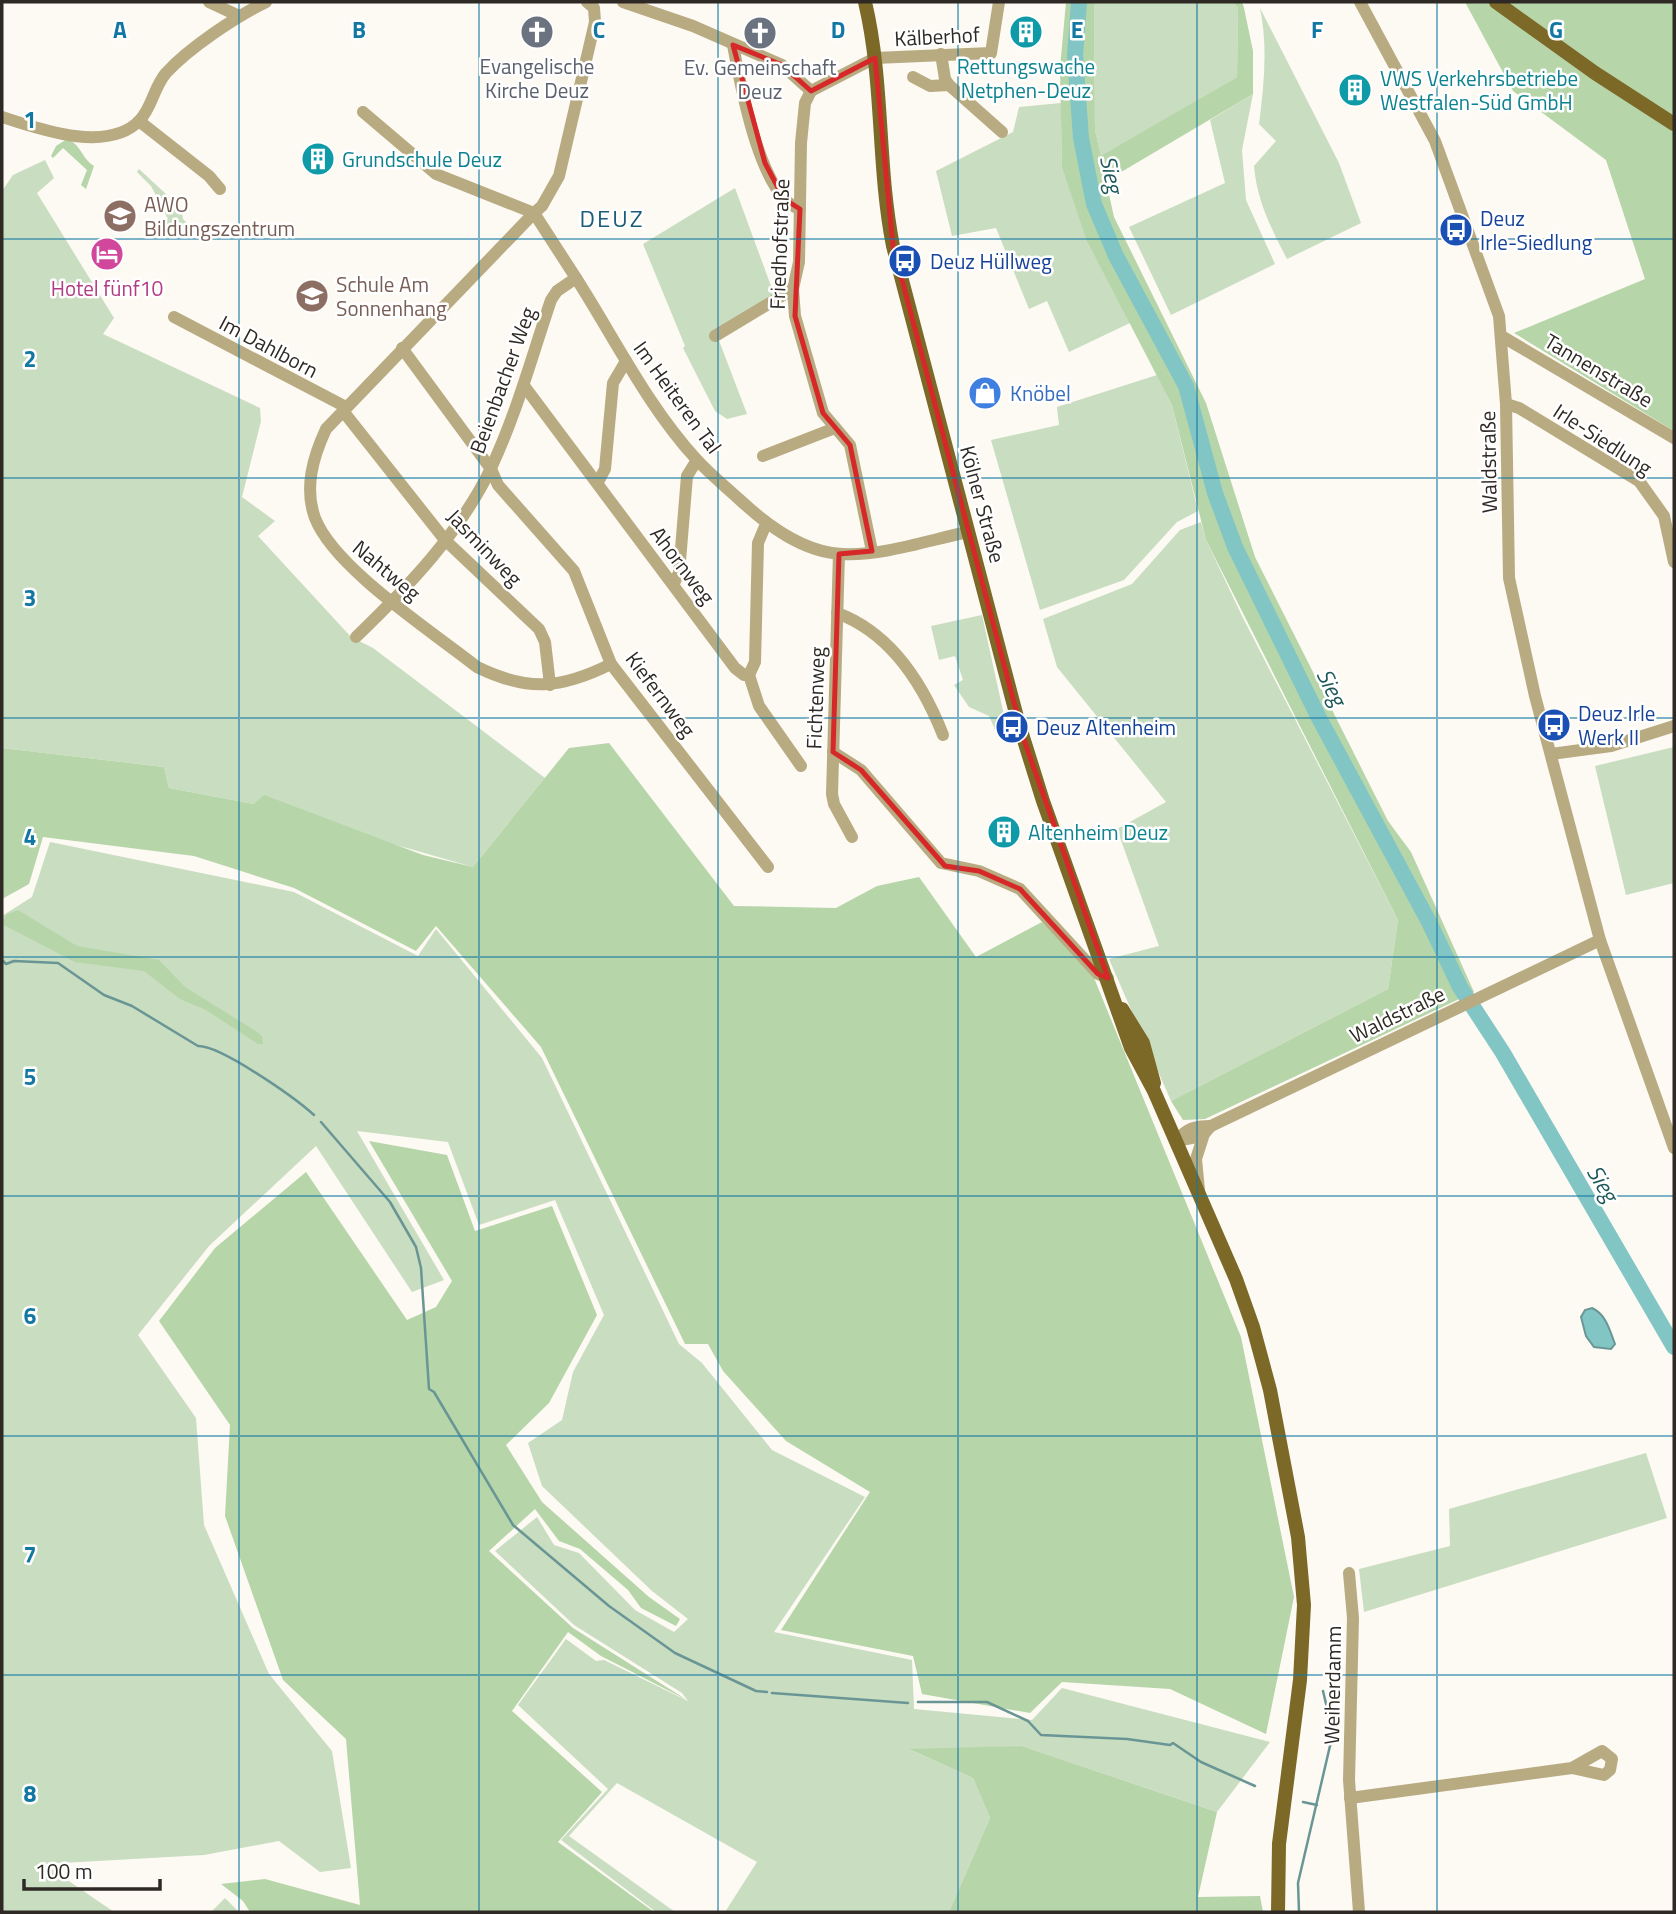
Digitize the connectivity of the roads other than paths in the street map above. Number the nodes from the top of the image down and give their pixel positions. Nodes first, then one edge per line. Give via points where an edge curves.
1 (209, 2) edge
2 (266, 2) edge
3 (590, 2) edge
4 (623, 2) edge
5 (866, 2) edge
6 (999, 2) edge
7 (1360, 2) edge
8 (1496, 2) edge
9 (237, 15) junction
10 (733, 45) junction
11 (941, 54) junction
12 (875, 58) junction
13 (913, 77) dead end
14 (949, 85) junction
15 (811, 91) junction
16 (363, 112) dead end
17 (2, 117) edge
18 (139, 121) junction
19 (1674, 124) edge
20 (1002, 132) dead end
21 (220, 189) dead end
22 (800, 209) junction
23 (534, 213) junction
24 (576, 278) junction
25 (793, 289) junction
26 (174, 317) dead end
27 (715, 336) dead end
28 (1503, 337) junction
29 (402, 348) junction
30 (626, 361) junction
31 (525, 387) junction
32 (1506, 404) junction
33 (344, 409) junction
34 (835, 428) junction
35 (1674, 438) edge
36 (763, 456) dead end
37 (697, 460) junction
38 (491, 469) junction
39 (598, 482) junction
40 (766, 524) junction
41 (968, 532) junction
42 (444, 540) junction
43 (872, 551) junction
44 (839, 554) junction
45 (1674, 562) edge
46 (674, 583) junction
47 (394, 601) junction
48 (837, 613) junction
49 (356, 637) dead end
50 (611, 664) junction
51 (750, 675) junction
52 (550, 685) junction
53 (1674, 726) edge
54 (943, 735) dead end
55 (833, 752) junction
56 (1551, 754) junction
57 (800, 766) dead end
58 (852, 837) dead end
59 (768, 867) dead end
60 (1600, 940) junction
61 (1108, 978) junction
62 (1208, 1130) junction
63 (1176, 1141) junction
64 (1674, 1148) edge
65 (1200, 1194) junction
66 (1349, 1573) dead end
67 (1572, 1768) dead end
68 (1350, 1798) junction
69 (1278, 1912) edge
70 (1359, 1912) edge

1 - 9 street
2 - 9 street
3 - 23 street via 595,22 559,176
4 - 10 street
5 - 12 main road, Kölner Straße
6 - 11 street, Kälberhof via 991,53
7 - 28 street, Waldstraße via 1434,141
8 - 19 main road
9 - 18 street via 164,75
10 - 15 street via 782,65
10 - 22 street via 745,106 765,163 784,199
11 - 12 street, Kälberhof
11 - 14 street
12 - 15 street
12 - 41 main road, Kölner Straße via 890,233
13 - 14 street via 930,86
14 - 20 street
15 - 22 street, Friedhofstraße via 805,103 801,143
16 - 23 street via 436,174
17 - 18 street via 57,135 97,136 123,131
18 - 21 street
22 - 25 street, Friedhofstraße via 799,262
23 - 24 street
23 - 29 street, Nahtweg
24 - 30 street, Im Heiteren Tal
24 - 31 street, Beienbacher Weg via 551,300
25 - 27 street
25 - 34 street, Friedhofstraße via 803,350 823,413
26 - 33 street, Im Dahlborn
28 - 32 street, Waldstraße
28 - 35 street, Tannenstraße
29 - 33 street, Nahtweg
29 - 38 street, Kiefernweg
30 - 37 street, Im Heiteren Tal
30 - 39 street via 613,383 606,469
31 - 38 street, Beienbacher Weg
31 - 39 street, Ahornweg
32 - 45 street, Irle-Siedlung via 1639,481 1664,516
32 - 56 street, Waldstraße via 1509,578
33 - 42 street, Jasminweg
33 - 47 street, Nahtweg via 326,429 317,449 310,492 315,518 337,554
34 - 36 street
34 - 43 street, Friedhofstraße via 850,445
37 - 40 street, Im Heiteren Tal
37 - 46 street via 687,477 679,573
38 - 42 street, Beienbacher Weg
38 - 50 street, Kiefernweg via 498,485 575,571
39 - 46 street, Ahornweg
40 - 44 street, Im Heiteren Tal via 802,543
40 - 51 street via 758,544 755,662
41 - 43 street, Im Heiteren Tal
41 - 61 main road, Kölner Straße via 1024,740
42 - 47 street, Beienbacher Weg
42 - 52 street, Jasminweg via 539,629
43 - 44 street, Im Heiteren Tal
44 - 48 street, Fichtenweg
46 - 51 street, Ahornweg via 735,668
47 - 49 street, Beienbacher Weg
47 - 52 street, Nahtweg via 477,667 521,684
48 - 54 street via 868,629 895,651
48 - 55 street, Fichtenweg
50 - 52 street, Nahtweg
50 - 59 street, Kiefernweg
51 - 57 street via 759,706
53 - 56 street via 1611,746
55 - 58 street, Fichtenweg via 834,804
55 - 61 street via 861,770 945,866 979,871 1020,889 1098,974
56 - 60 street, Waldstraße
60 - 62 street, Waldstraße
60 - 64 street, Waldstraße
61 - 63 main road, Kölner Straße via 1118,1004 1143,1043 1154,1091
62 - 63 street, Waldstraße via 1197,1126
62 - 65 street via 1196,1159
63 - 65 main road, Kölner Straße
65 - 69 main road, Kölner Straße via 1253,1327 1284,1455 1302,1565 1303,1638 1283,1797
66 - 68 street, Weiherdamm via 1353,1618
67 - 68 street
68 - 70 street, Weiherdamm

